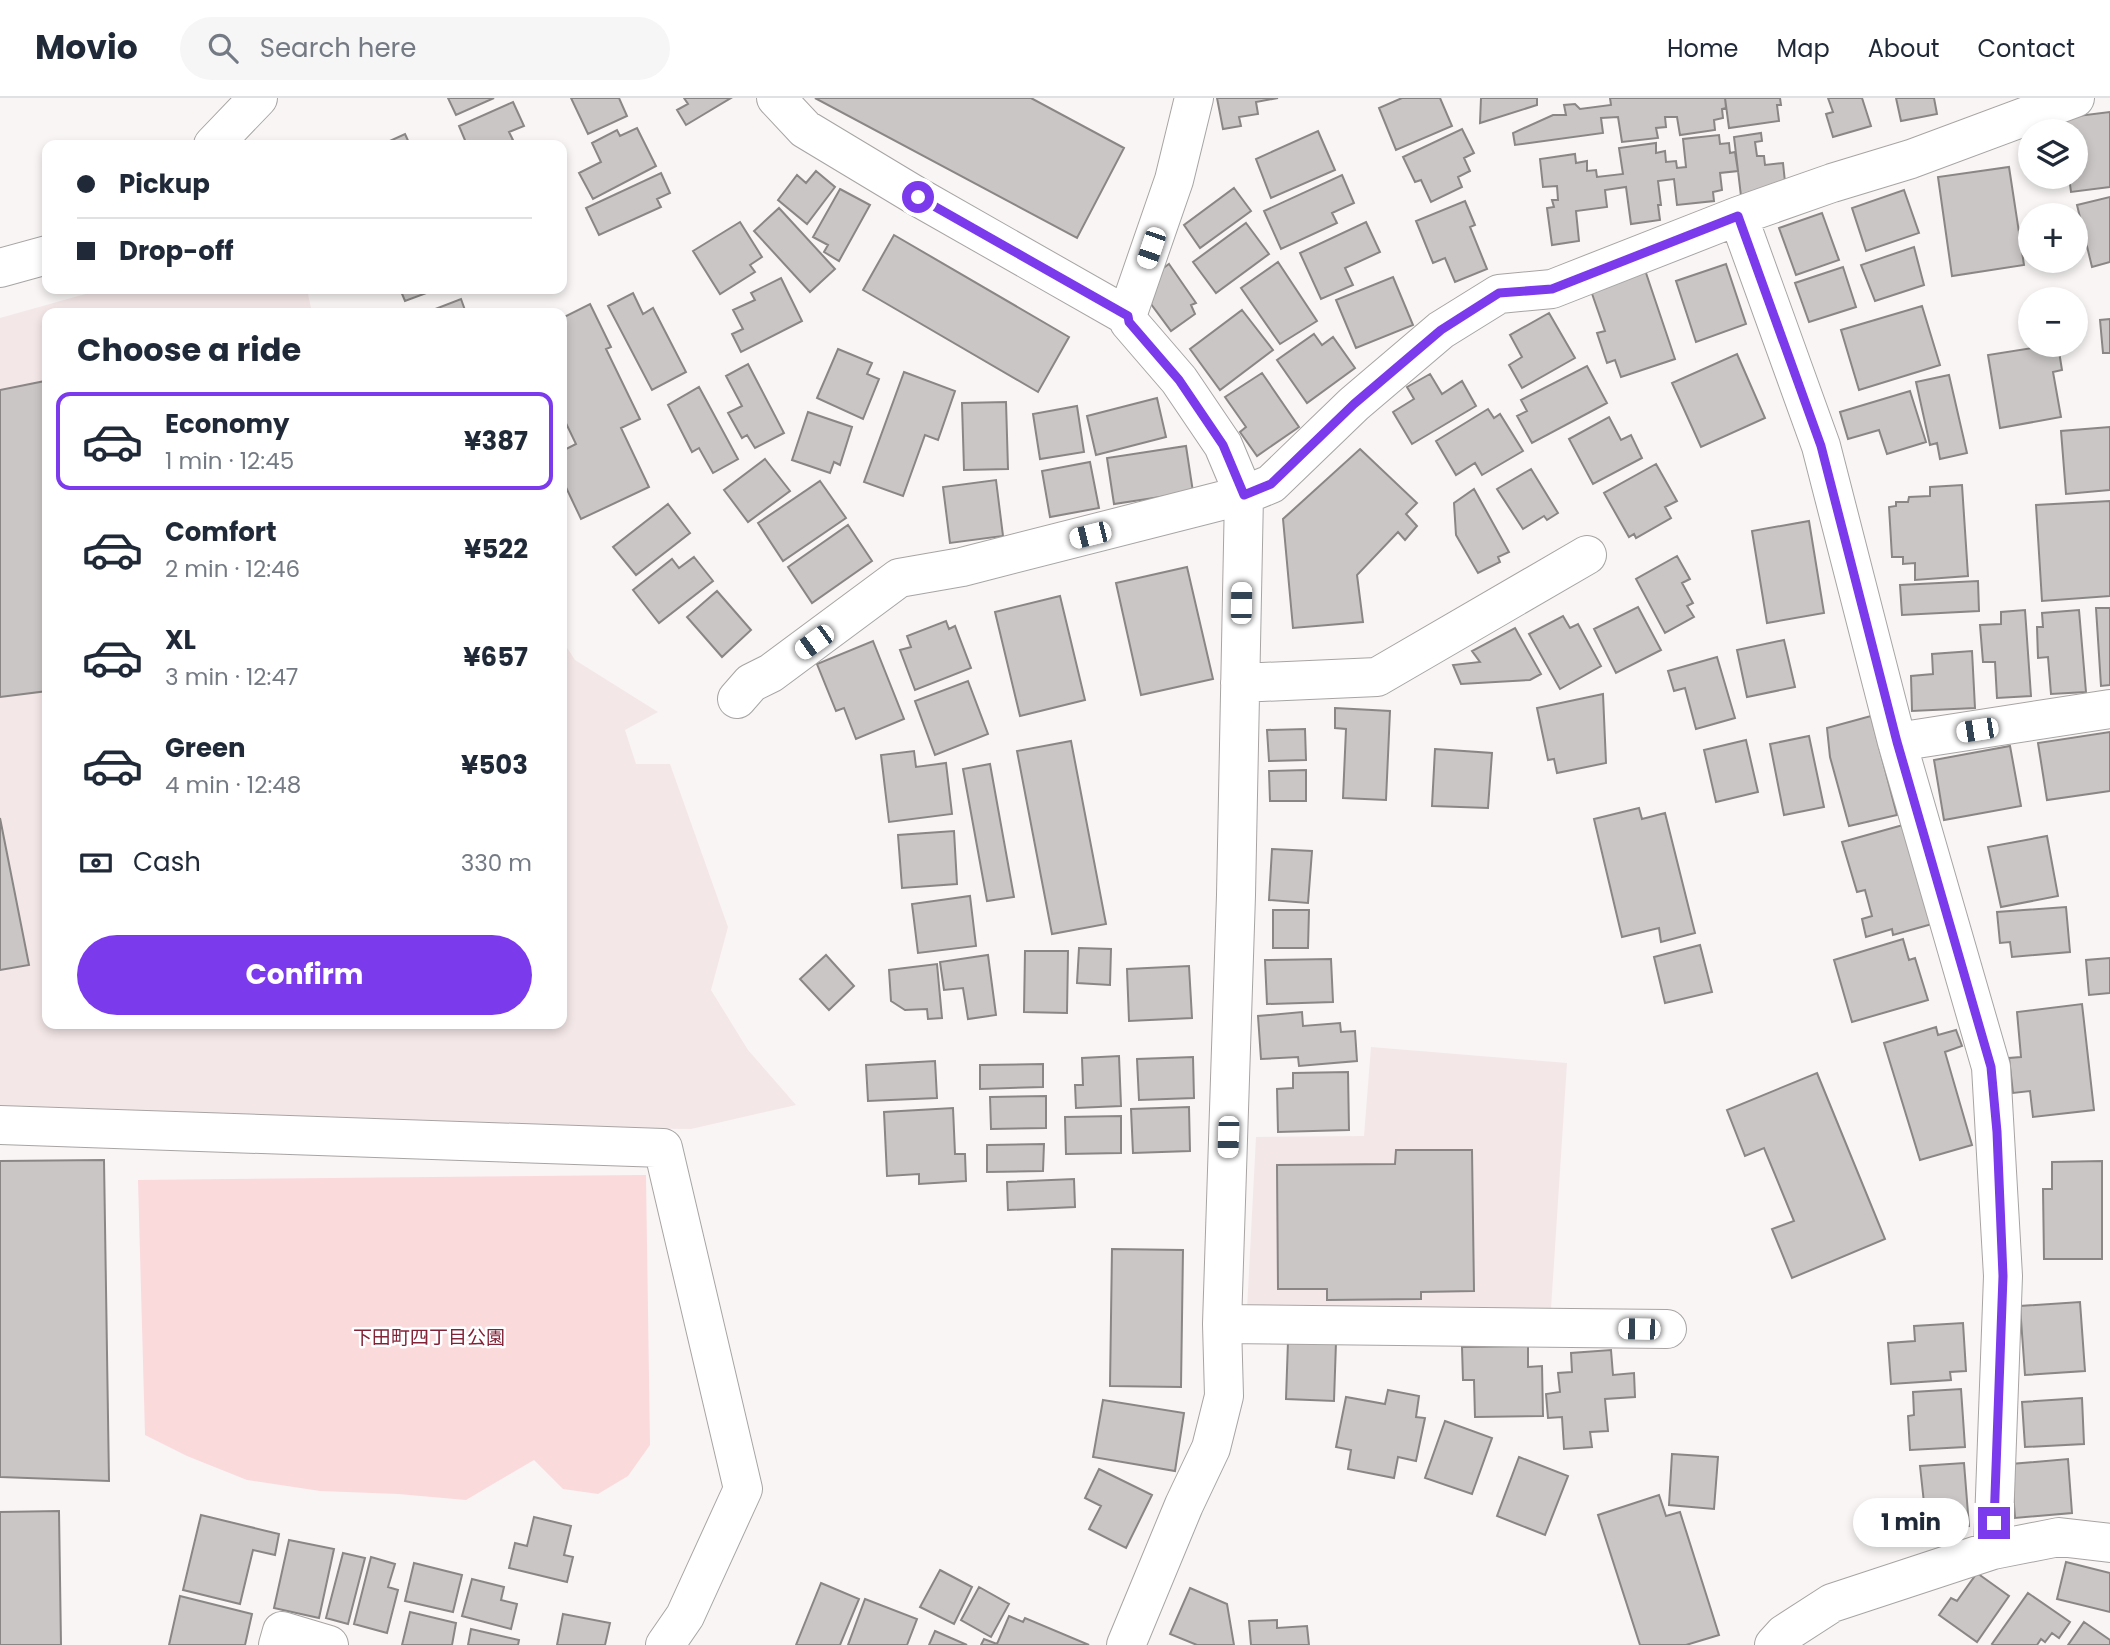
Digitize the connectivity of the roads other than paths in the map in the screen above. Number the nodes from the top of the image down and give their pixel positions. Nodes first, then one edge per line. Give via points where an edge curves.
1 (258, 98) edge
2 (776, 98) edge
3 (1195, 98) edge
4 (2075, 98) edge
5 (218, 140) edge
6 (1738, 216) junction
7 (42, 256) edge
8 (0, 268) edge
9 (1128, 316) junction
10 (1244, 495) junction
11 (1587, 555) dead end
12 (1240, 683) junction
13 (737, 699) dead end
14 (2110, 709) edge
15 (1897, 742) junction
16 (0, 1125) edge
17 (1222, 1324) junction
18 (1667, 1329) dead end
19 (2110, 1543) edge
20 (1993, 1550) junction
21 (278, 1645) edge
22 (330, 1645) edge
23 (665, 1645) edge
24 (1126, 1645) edge
25 (1774, 1645) edge

1 - 5 street
2 - 9 street via 805,129
3 - 9 street via 1174,180
4 - 6 street
6 - 10 street via 1552,289 1499,293 1441,330 1354,404 1271,484
6 - 15 street via 1821,446
7 - 8 street
9 - 10 street via 1223,445
10 - 12 street
10 - 13 street via 962,567 899,578 751,684
11 - 12 street via 1377,677
12 - 17 street
14 - 15 street
15 - 20 street via 1991,1067 2003,1276
16 - 23 street via 663,1148 743,1489 685,1616
17 - 18 street
17 - 24 street via 1224,1396 1211,1448
19 - 20 street via 2059,1538
20 - 25 street via 1832,1603
21 - 22 street via 282,1631

